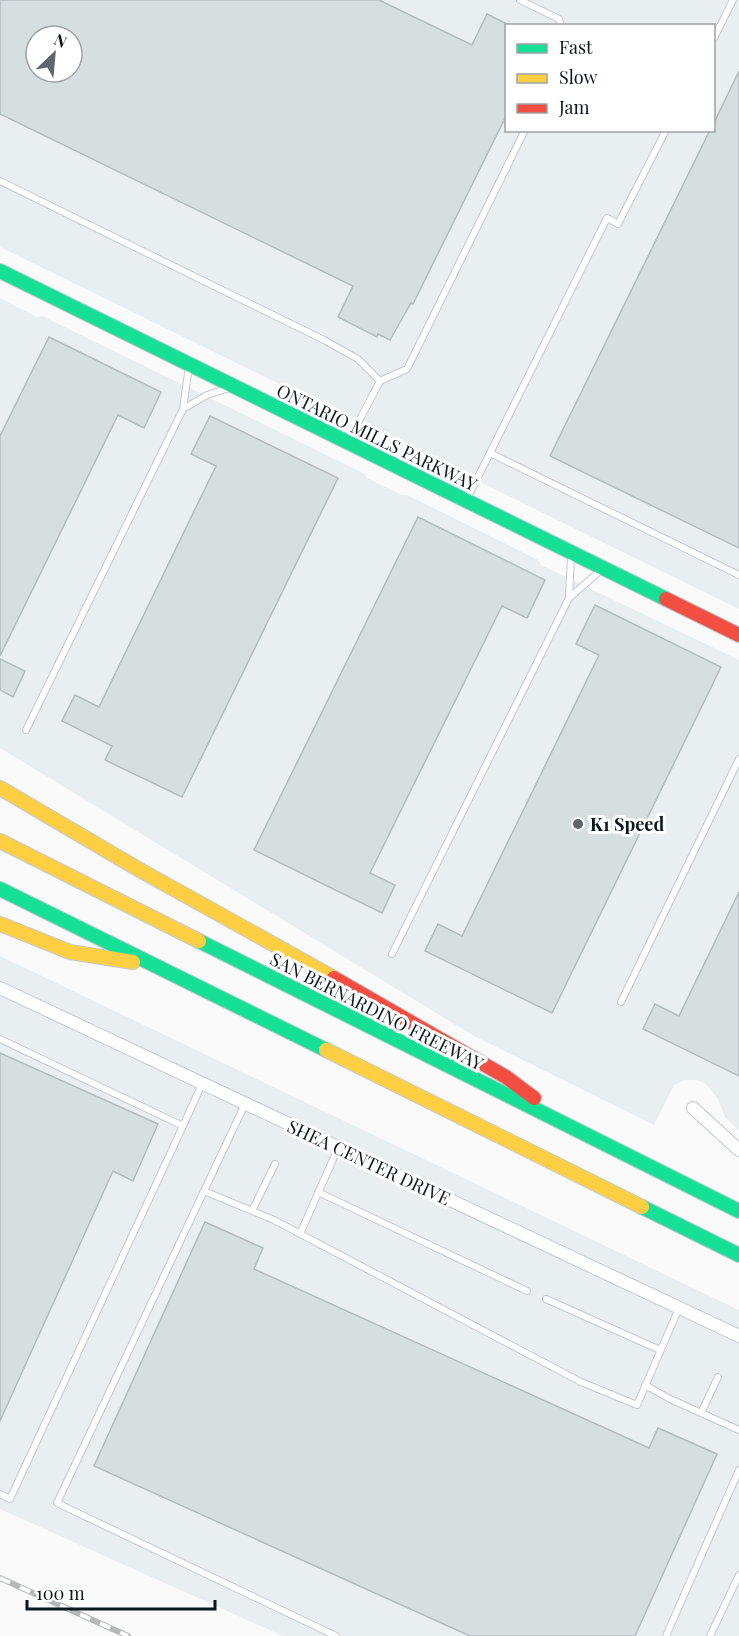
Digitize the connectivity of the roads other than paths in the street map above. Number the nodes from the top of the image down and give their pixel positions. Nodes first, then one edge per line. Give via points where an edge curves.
1 (520, 0) edge
2 (733, 0) edge
3 (560, 24) edge
4 (715, 36) edge
5 (524, 132) edge
6 (665, 132) edge
7 (0, 181) edge
8 (0, 271) edge
9 (190, 364) junction
10 (380, 381) junction
11 (234, 386) junction
12 (183, 409) junction
13 (348, 442) junction
14 (490, 453) junction
15 (466, 501) junction
16 (571, 552) junction
17 (604, 568) junction
18 (739, 575) edge
19 (569, 598) junction
20 (739, 635) edge
21 (26, 730) dead end
22 (739, 759) edge
23 (0, 788) edge
24 (0, 841) edge
25 (0, 889) edge
26 (0, 924) edge
27 (392, 954) dead end
28 (153, 965) junction
29 (0, 988) edge
30 (621, 1002) dead end
31 (0, 1039) edge
32 (202, 1084) junction
33 (245, 1104) junction
34 (693, 1108) dead end
35 (183, 1126) junction
36 (586, 1136) junction
37 (338, 1148) junction
38 (739, 1150) edge
39 (275, 1164) dead end
40 (204, 1191) junction
41 (318, 1192) junction
42 (252, 1211) junction
43 (739, 1211) edge
44 (300, 1234) junction
45 (739, 1255) edge
46 (527, 1291) dead end
47 (546, 1299) dead end
48 (679, 1308) junction
49 (739, 1336) edge
50 (660, 1350) junction
51 (718, 1377) dead end
52 (645, 1385) junction
53 (701, 1413) junction
54 (739, 1430) edge
55 (739, 1470) edge
56 (0, 1494) edge
57 (739, 1575) edge
58 (336, 1636) edge
59 (666, 1636) edge
60 (710, 1636) edge

1 - 3 lane via 559,19
2 - 4 lane
5 - 10 lane via 407,369
6 - 14 lane via 618,224 607,218
7 - 10 lane via 324,340 358,359
8 - 9 main road, ONTARIO MILLS PARKWAY
9 - 11 main road, ONTARIO MILLS PARKWAY
9 - 12 lane
10 - 13 lane
11 - 12 lane
11 - 13 main road, ONTARIO MILLS PARKWAY
12 - 21 lane
13 - 15 main road, ONTARIO MILLS PARKWAY
14 - 15 lane
14 - 18 lane
15 - 16 main road, ONTARIO MILLS PARKWAY
16 - 17 main road, ONTARIO MILLS PARKWAY
16 - 19 lane
17 - 19 lane
17 - 20 main road, ONTARIO MILLS PARKWAY
19 - 27 lane
22 - 30 lane
23 - 36 main road via 507,1077
24 - 36 main road, SAN BERNARDINO FREEWAY
25 - 28 main road
26 - 28 main road via 70,952
28 - 45 main road
29 - 32 street, SHEA CENTER DRIVE
31 - 35 lane
32 - 33 street, SHEA CENTER DRIVE
32 - 35 lane
33 - 37 street, SHEA CENTER DRIVE
33 - 40 lane
34 - 38 street
35 - 56 lane via 10,1499
36 - 43 main road, SAN BERNARDINO FREEWAY
37 - 41 lane
37 - 48 street, SHEA CENTER DRIVE
39 - 42 lane
40 - 42 lane
40 - 58 lane via 57,1503
41 - 44 lane
41 - 46 lane
42 - 44 lane
44 - 52 lane via 581,1382 637,1405
47 - 50 lane
48 - 49 street, SHEA CENTER DRIVE
48 - 50 lane
50 - 52 lane
51 - 53 lane
52 - 53 lane
53 - 54 lane
55 - 59 lane
57 - 60 lane

